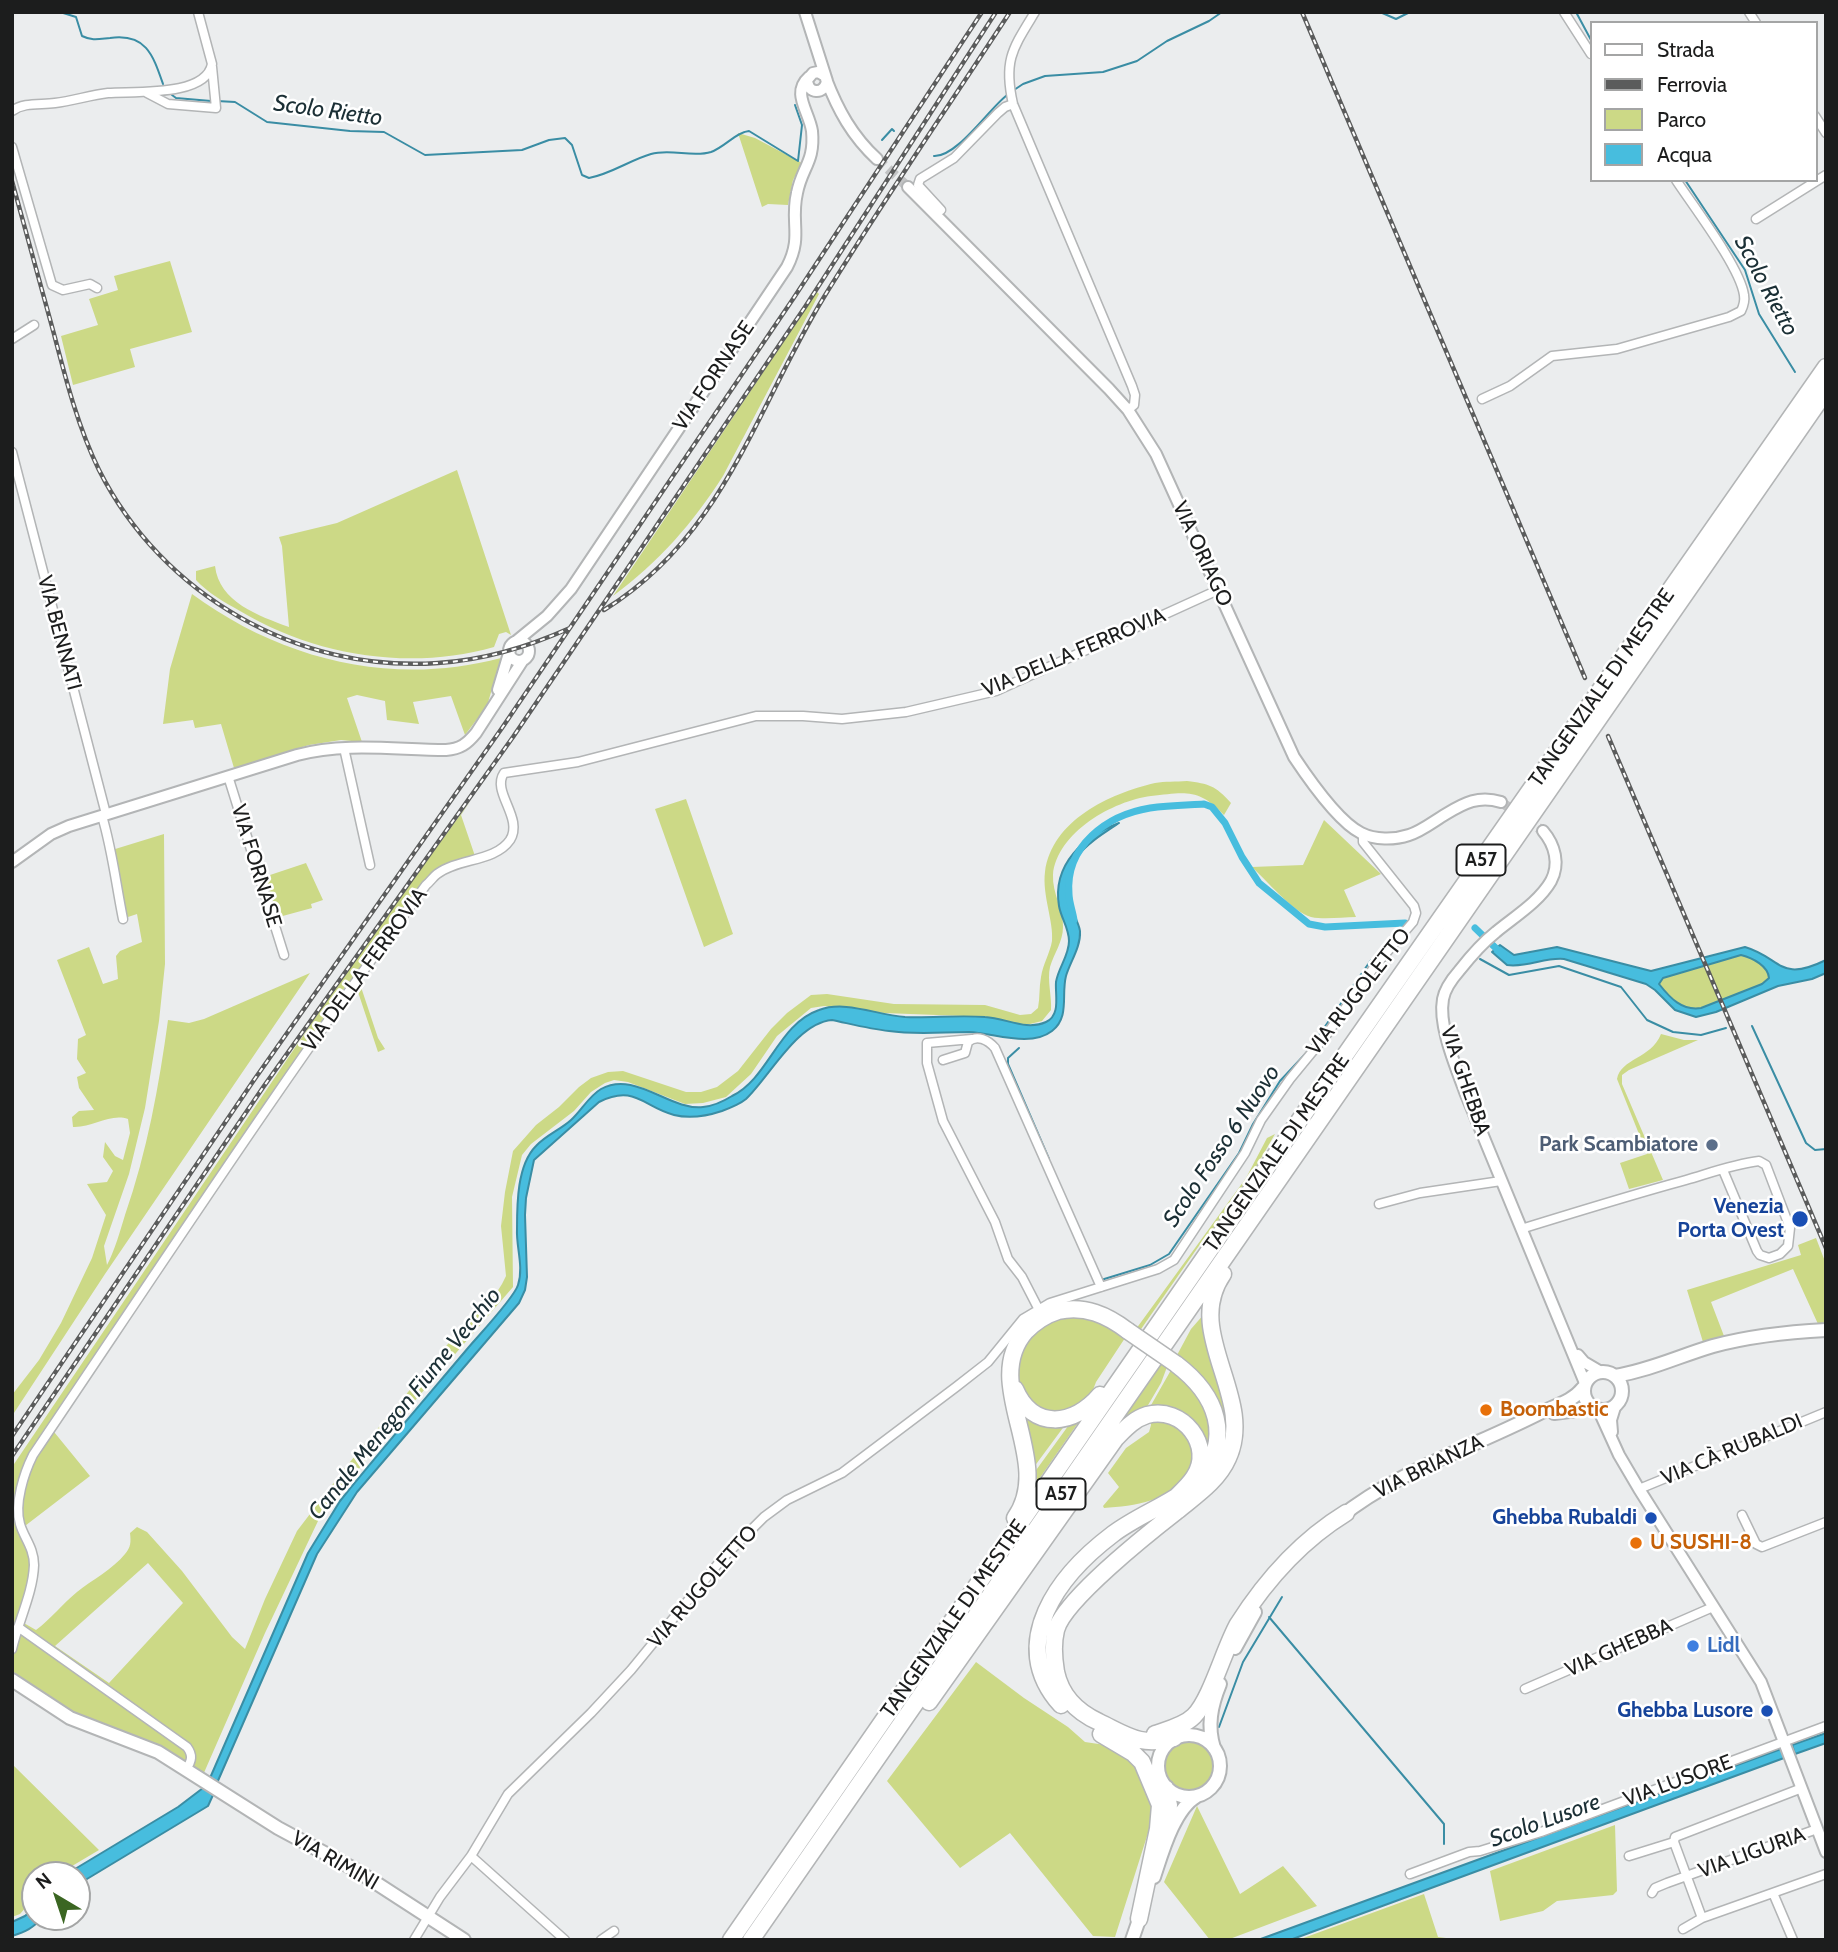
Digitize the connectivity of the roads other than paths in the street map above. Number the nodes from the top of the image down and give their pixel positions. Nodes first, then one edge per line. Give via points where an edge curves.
1 (198, 12) edge
2 (805, 12) edge
3 (1035, 12) edge
4 (1564, 12) edge
5 (818, 52) junction
6 (1590, 52) edge
7 (212, 64) junction
8 (811, 75) junction
9 (823, 84) junction
10 (147, 93) junction
11 (1012, 97) junction
12 (807, 110) junction
13 (12, 111) edge
14 (12, 147) edge
15 (877, 159) tunnel mouth
16 (1676, 182) edge
17 (1816, 182) edge
18 (908, 187) tunnel mouth
19 (941, 210) dead end
20 (1756, 219) dead end
21 (97, 288) dead end
22 (34, 325) dead end
23 (12, 339) edge
24 (1826, 367) edge
25 (1826, 391) edge
26 (1482, 399) dead end
27 (1128, 410) junction
28 (12, 452) edge
29 (1218, 590) junction
30 (547, 616) junction
31 (512, 647) junction
32 (528, 648) junction
33 (523, 660) junction
34 (491, 709) junction
35 (344, 748) junction
36 (228, 776) junction
37 (1501, 802) tunnel mouth
38 (104, 815) junction
39 (1543, 831) tunnel mouth
40 (1363, 834) junction
41 (12, 862) edge
42 (370, 865) dead end
43 (123, 919) dead end
44 (284, 955) dead end
45 (972, 1039) junction
46 (943, 1060) dead end
47 (1725, 1169) junction
48 (1502, 1181) junction
49 (1262, 1204) junction
50 (1379, 1204) dead end
51 (1521, 1228) junction
52 (1101, 1287) junction
53 (1038, 1308) junction
54 (1826, 1330) edge
55 (1570, 1343) junction
56 (1137, 1354) junction
57 (1655, 1368) junction
58 (1601, 1372) junction
59 (1615, 1376) junction
60 (1011, 1380) junction
61 (1584, 1386) junction
62 (1622, 1393) junction
63 (1615, 1407) junction
64 (1596, 1409) junction
65 (1826, 1412) edge
66 (1534, 1418) junction
67 (1614, 1445) junction
68 (1639, 1489) junction
69 (1175, 1506) junction
70 (1346, 1513) junction
71 (1742, 1515) dead end
72 (1826, 1522) edge
73 (963, 1606) junction
74 (1713, 1607) junction
75 (18, 1627) junction
76 (12, 1649) edge
77 (12, 1680) edge
78 (1525, 1689) dead end
79 (1215, 1697) junction
80 (1826, 1726) edge
81 (1179, 1736) junction
82 (1119, 1737) junction
83 (1785, 1743) junction
84 (1214, 1748) junction
85 (186, 1769) junction
86 (1159, 1771) junction
87 (860, 1784) junction
88 (1167, 1787) junction
89 (1801, 1788) junction
90 (1200, 1795) junction
91 (1821, 1832) edge
92 (1674, 1842) junction
93 (1163, 1850) junction
94 (1826, 1852) edge
95 (471, 1856) junction
96 (1629, 1856) dead end
97 (1410, 1874) dead end
98 (1826, 1874) edge
99 (1687, 1877) junction
100 (1653, 1893) dead end
101 (1773, 1893) junction
102 (428, 1917) junction
103 (1702, 1918) junction
104 (1139, 1919) junction
105 (1683, 1929) dead end
106 (614, 1931) dead end
107 (414, 1940) edge
108 (464, 1940) edge
109 (565, 1940) edge
110 (601, 1940) edge
111 (731, 1940) edge
112 (751, 1940) edge
113 (1132, 1940) edge
114 (1793, 1940) edge

1 - 7 street
2 - 5 street
3 - 11 street via 1009,63
4 - 6 street
5 - 8 street
5 - 9 street
7 - 10 street via 203,81
7 - 10 street via 215,103 168,104
8 - 9 street via 818,72
8 - 9 street via 808,86 813,91
8 - 12 street, VIA FORNASE via 800,93
9 - 12 street
9 - 15 street via 853,132
10 - 13 street via 106,93
11 - 19 street via 954,158 920,179 918,185
11 - 27 street via 1132,386 1134,405
12 - 30 street, VIA FORNASE via 812,157 796,195 797,239 787,267 577,580
14 - 21 street via 52,285 64,290 90,284
16 - 26 street via 1739,280 1745,299 1741,311 1616,349 1552,356 1510,386
17 - 20 street
18 - 27 street, VIA ORIAGO
22 - 23 street
24 - 56 highway, TANGENZIALE DI MESTRE / A57
25 - 49 highway, TANGENZIALE DI MESTRE / A57
27 - 29 street, VIA ORIAGO via 1156,454
28 - 38 street, VIA BENNATI
29 - 40 street, VIA ORIAGO via 1294,757 1332,806
29 - 75 street, VIA DELLA FERROVIA via 996,691 906,712 842,719 756,716 579,762 504,773 500,781 513,824 511,838 496,852 437,873 426,886 264,1111 33,1455 19,1512 34,1565
30 - 31 street, VIA FORNASE
30 - 32 street, VIA FORNASE
31 - 32 street via 522,642
31 - 33 street via 514,659
31 - 34 street, VIA FORNASE
32 - 33 street, VIA FORNASE
33 - 34 street, VIA FORNASE
34 - 35 street, VIA FORNASE via 460,748
35 - 36 street, VIA FORNASE via 315,750
35 - 42 street
36 - 38 street, VIA FORNASE
36 - 44 street, VIA FORNASE
37 - 40 street via 1472,800 1399,838
38 - 41 street, VIA FORNASE via 58,830
38 - 43 street
39 - 48 street, VIA GHEBBA via 1555,852 1551,881 1478,948 1443,996 1449,1045
40 - 52 street, VIA RUGOLETTO via 1363,842 1413,906 1413,922 1269,1110 1174,1260
45 - 46 street via 965,1053
45 - 52 street via 985,1040 996,1050
45 - 53 street via 927,1043 927,1063 943,1121 995,1223 1008,1259
47 - 47 street via 1757,1251 1769,1258 1780,1254 1788,1246 1790,1228 1766,1166 1759,1161
47 - 51 street
48 - 50 street
48 - 51 street, VIA GHEBBA
49 - 69 highway, A57 via 1255,1227 1220,1278 1210,1310 1235,1433 1220,1472 1197,1495
49 - 87 highway, TANGENZIALE DI MESTRE / A57
51 - 55 street, VIA GHEBBA
52 - 53 street, VIA RUGOLETTO
53 - 95 street, VIA RUGOLETTO via 1023,1319 988,1362 956,1387 842,1473 787,1500 764,1517 722,1559 631,1670 508,1794
54 - 57 main road via 1741,1339
55 - 58 street, VIA GHEBBA via 1584,1362
55 - 61 street, VIA GHEBBA
56 - 60 highway, A57 via 1125,1359 1093,1404 1065,1419 1034,1413
56 - 73 highway, TANGENZIALE DI MESTRE / A57
57 - 59 main road
57 - 62 main road
58 - 59 main road
58 - 61 main road
59 - 62 main road
60 - 69 highway, A57, bridge via 1014,1351 1030,1326 1052,1313 1075,1309 1111,1318 1176,1364 1206,1394 1219,1434 1213,1460
60 - 73 highway, A57 via 1027,1458 1027,1490 1019,1513
61 - 64 main road via 1585,1398
61 - 66 main road, VIA BRIANZA via 1578,1395
62 - 63 main road
63 - 64 main road
63 - 67 street via 1611,1420
64 - 66 main road, VIA BRIANZA
64 - 67 street
65 - 68 street, VIA CÀ RUBALDI
66 - 70 main road, VIA BRIANZA via 1400,1477
67 - 68 street
68 - 74 street
69 - 82 highway, A57 via 1072,1605 1056,1630 1055,1669 1064,1696
69 - 82 highway, A57 via 1114,1533 1053,1595 1039,1627 1037,1656 1050,1691 1074,1717
69 - 87 highway, A57 via 1200,1463 1198,1440 1176,1417 1148,1415 1116,1438 945,1681 872,1775
70 - 79 main road, VIA BRIANZA via 1269,1590 1238,1641
70 - 82 highway, A57 via 1303,1545 1252,1603 1193,1717 1152,1735
71 - 72 street via 1754,1542 1762,1547
73 - 111 highway, TANGENZIALE DI MESTRE / A57
74 - 78 street, VIA GHEBBA
74 - 83 street via 1761,1682
75 - 76 street, VIA DELLA FERROVIA
75 - 85 street via 181,1742 191,1756
77 - 85 main road, VIA RIMINI via 70,1718 143,1744
79 - 81 main road via 1196,1725
79 - 84 main road via 1209,1730
80 - 83 street, VIA LUSORE
81 - 82 highway, A57 via 1151,1743
81 - 84 main road via 1200,1737
81 - 86 main road via 1161,1751
82 - 86 highway, A57 via 1147,1754
82 - 104 highway, A57 via 1142,1762 1160,1805
83 - 89 street
83 - 97 street, VIA LUSORE via 1541,1832
84 - 90 main road via 1219,1775
85 - 102 main road, VIA RIMINI
86 - 88 main road
87 - 112 highway, TANGENZIALE DI MESTRE / A57
88 - 90 main road via 1179,1795
88 - 93 main road via 1171,1809
89 - 91 street
89 - 92 street via 1675,1837
90 - 93 main road via 1182,1810
91 - 94 street
91 - 99 street, VIA LIGURIA
92 - 96 street
92 - 99 street
93 - 104 main road
95 - 102 street, VIA RUGOLETTO
95 - 109 street
98 - 101 street
99 - 100 street, VIA LIGURIA via 1655,1888
99 - 103 street
101 - 103 street
101 - 114 street
102 - 107 street, VIA RUGOLETTO
102 - 108 main road, VIA RIMINI
103 - 105 street
104 - 113 main road
106 - 110 street

